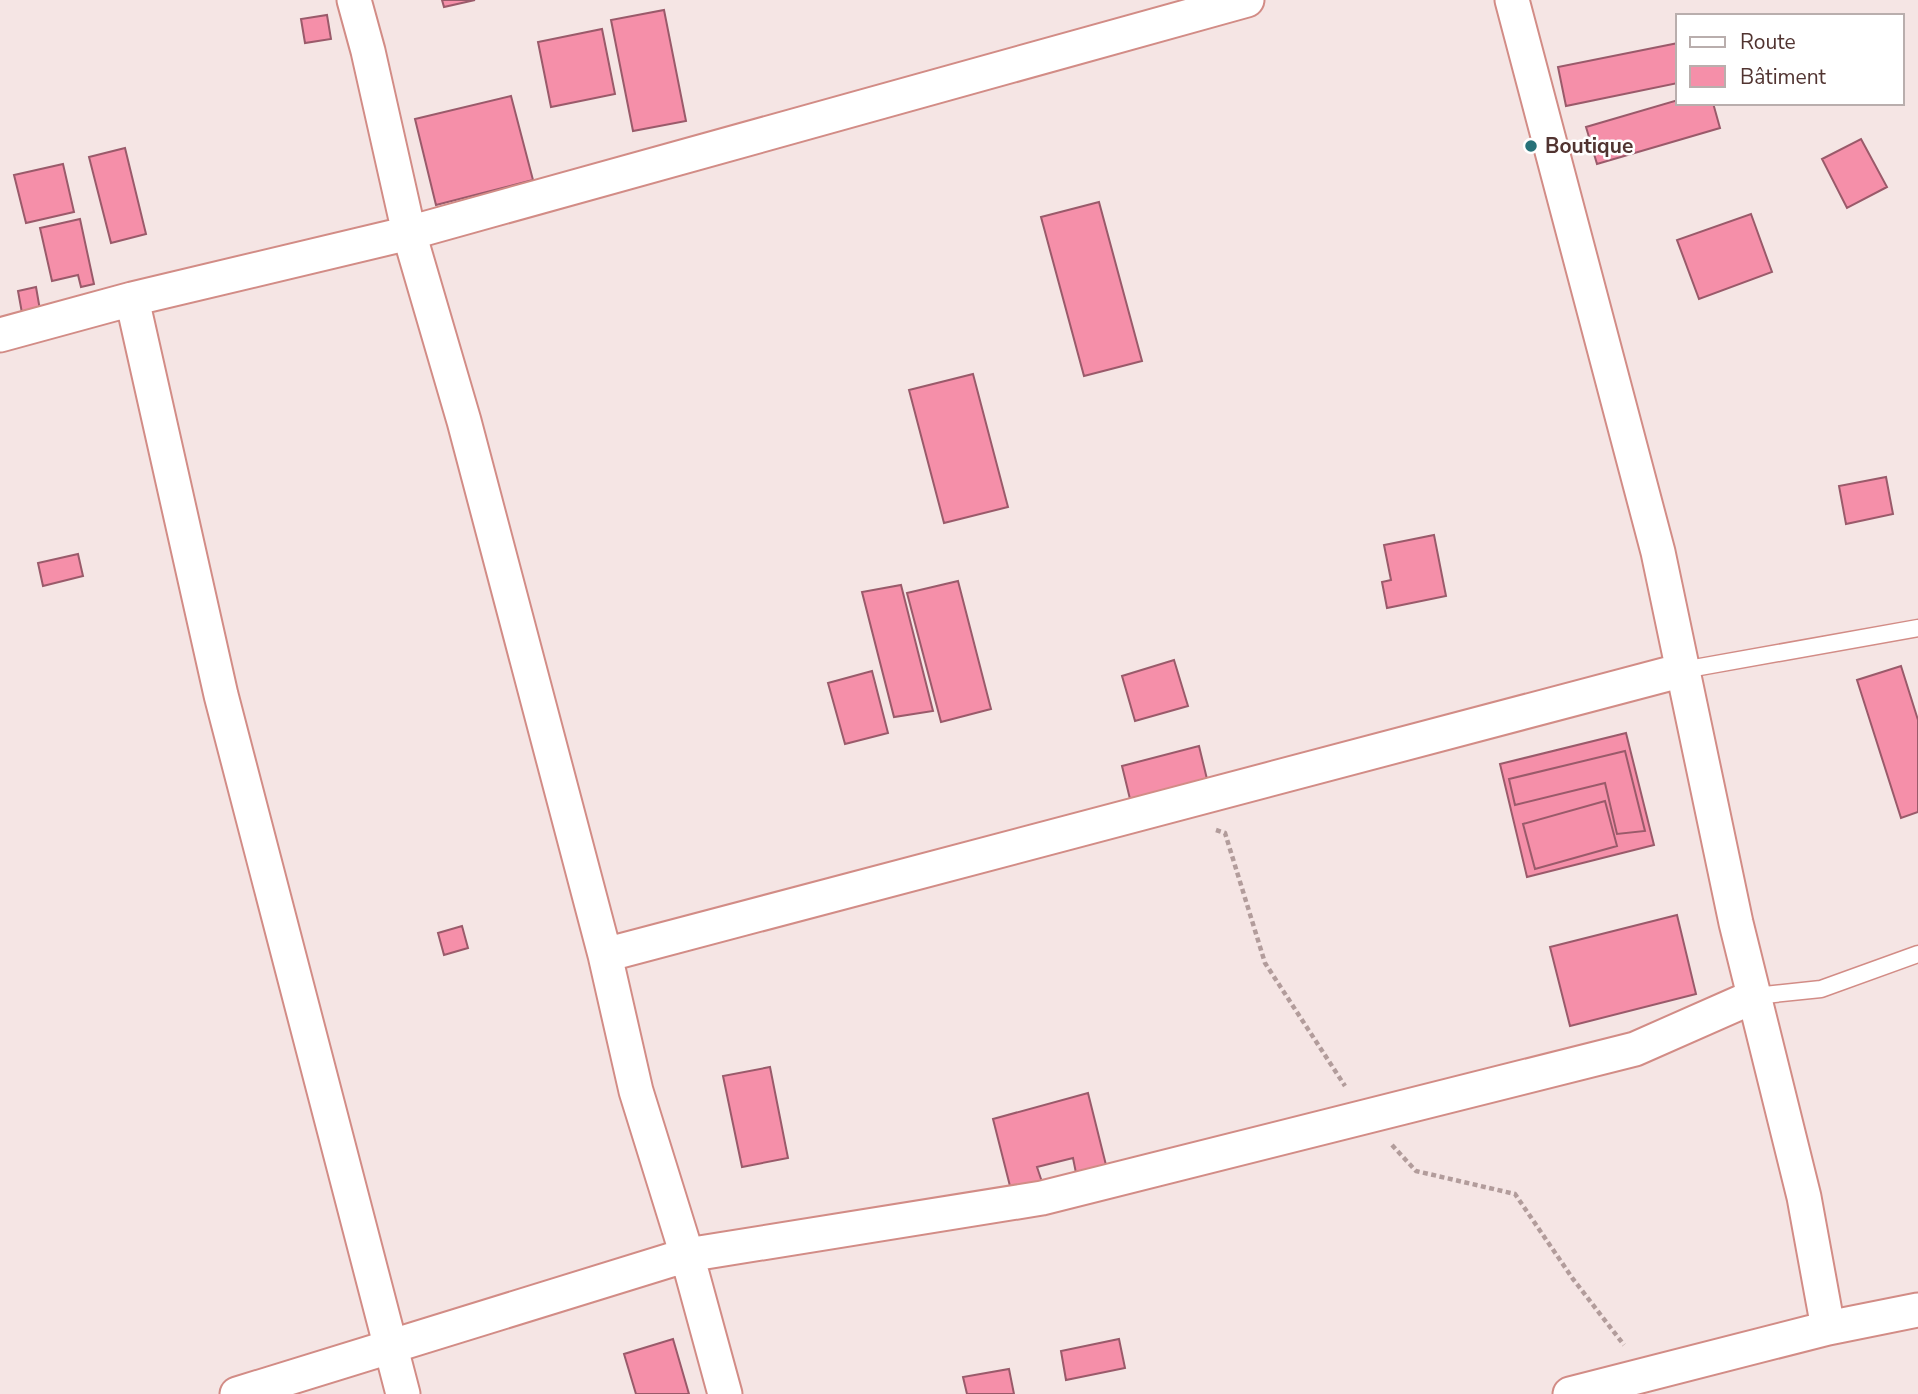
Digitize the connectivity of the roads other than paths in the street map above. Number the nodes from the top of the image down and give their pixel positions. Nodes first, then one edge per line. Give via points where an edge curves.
1 (354, 0) edge
2 (1247, 0) edge
3 (1513, 0) edge
4 (409, 233) junction
5 (132, 299) junction
6 (0, 335) edge
7 (1918, 628) edge
8 (1683, 670) junction
9 (1918, 954) edge
10 (605, 955) junction
11 (1755, 996) junction
12 (687, 1255) junction
13 (1918, 1310) edge
14 (1828, 1328) junction
15 (390, 1348) junction
16 (237, 1394) edge
17 (403, 1394) edge
18 (725, 1394) edge
19 (1570, 1394) edge

1 - 4 street
2 - 4 street
3 - 8 street via 1655,539
4 - 5 street
4 - 10 street via 464,421
5 - 6 street
5 - 15 street via 221,695
7 - 8 lane
8 - 10 street
8 - 11 street
9 - 11 lane via 1821,989
10 - 12 street via 636,1091
11 - 12 street via 1635,1049 1042,1198
11 - 14 street via 1804,1197
12 - 15 street
12 - 18 street
13 - 14 street
14 - 19 street
15 - 16 street
15 - 17 street

